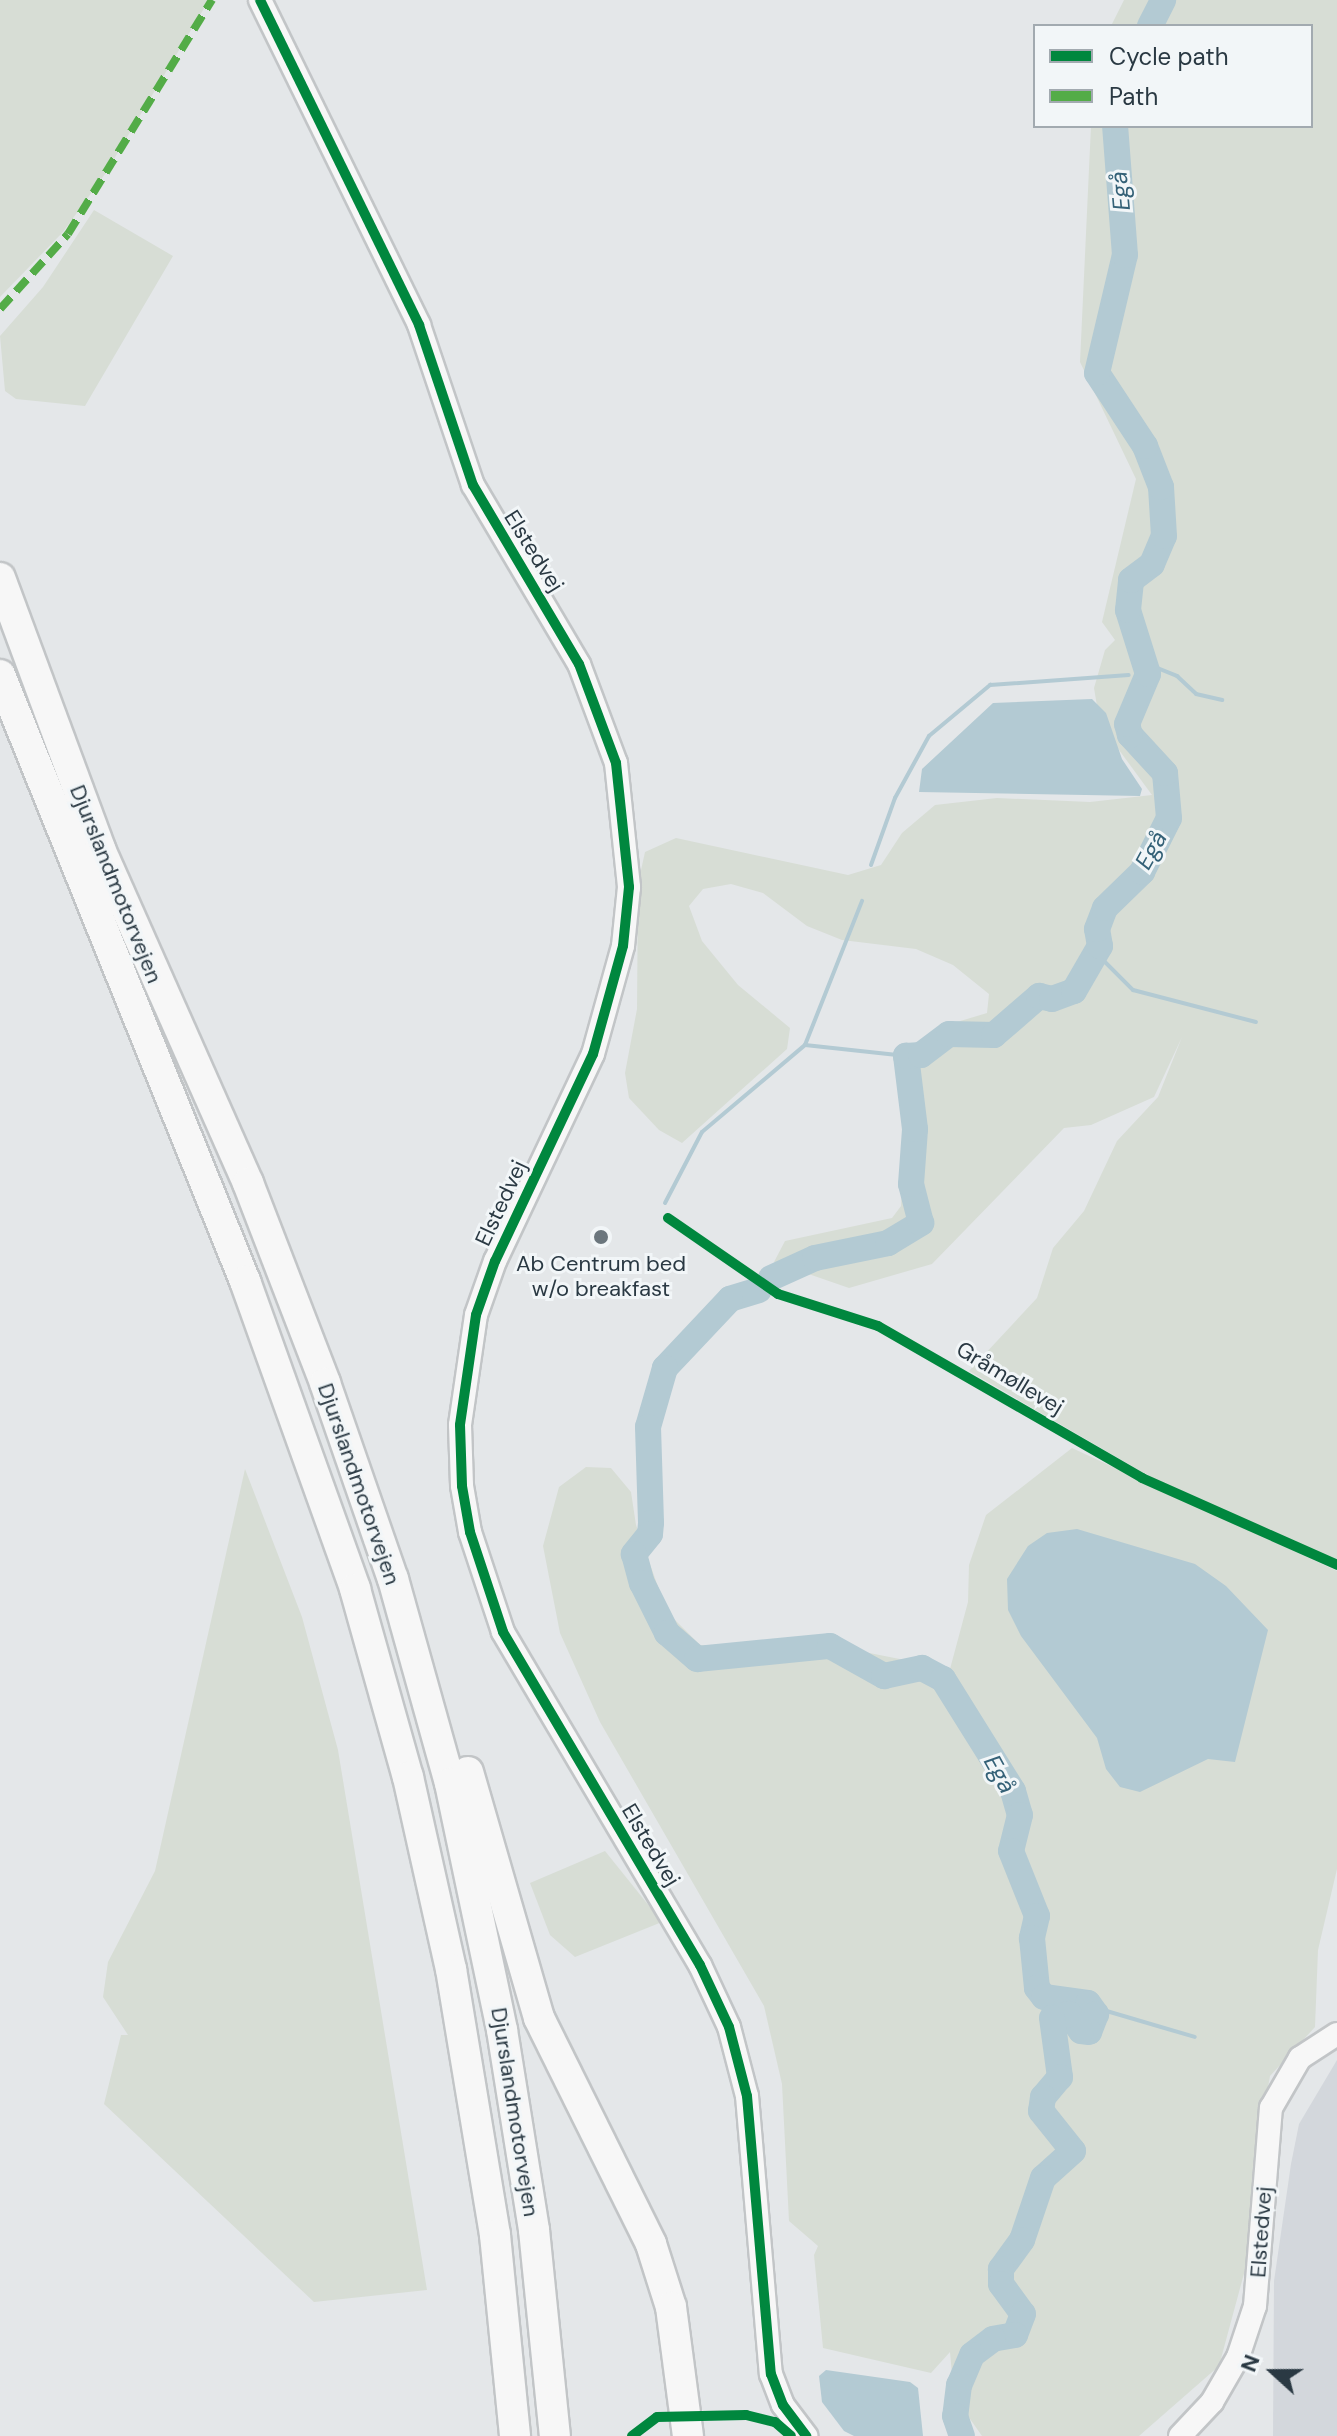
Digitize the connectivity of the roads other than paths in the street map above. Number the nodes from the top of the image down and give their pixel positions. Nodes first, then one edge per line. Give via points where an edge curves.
1 (260, 0) edge
2 (0, 578) edge
3 (0, 675) edge
4 (248, 1183) junction
5 (1337, 2034) edge
6 (503, 2301) junction
7 (505, 2436) edge
8 (515, 2436) edge
9 (555, 2436) edge
10 (688, 2436) edge
11 (806, 2436) edge
12 (1180, 2436) edge

1 - 11 street, Elstedvej via 419,325 473,485 579,664 616,763 629,887 623,946 593,1054 495,1261 476,1315 460,1425 462,1486 474,1546 503,1632 700,1965 729,2027 747,2096 771,2374 783,2405
2 - 4 highway, Djurslandmotorvejen via 106,863
3 - 6 highway, Djurslandmotorvejen via 245,1281 355,1589 408,1777 451,1969
4 - 9 highway, Djurslandmotorvejen via 354,1464 450,1783 513,2091 534,2230
4 - 10 highway via 362,1443 423,1621 539,2018 651,2244 671,2307
5 - 12 street, Elstedvej via 1300,2058 1278,2090 1268,2133 1255,2306 1238,2357 1212,2402
6 - 7 highway
6 - 8 highway, Djurslandmotorvejen

